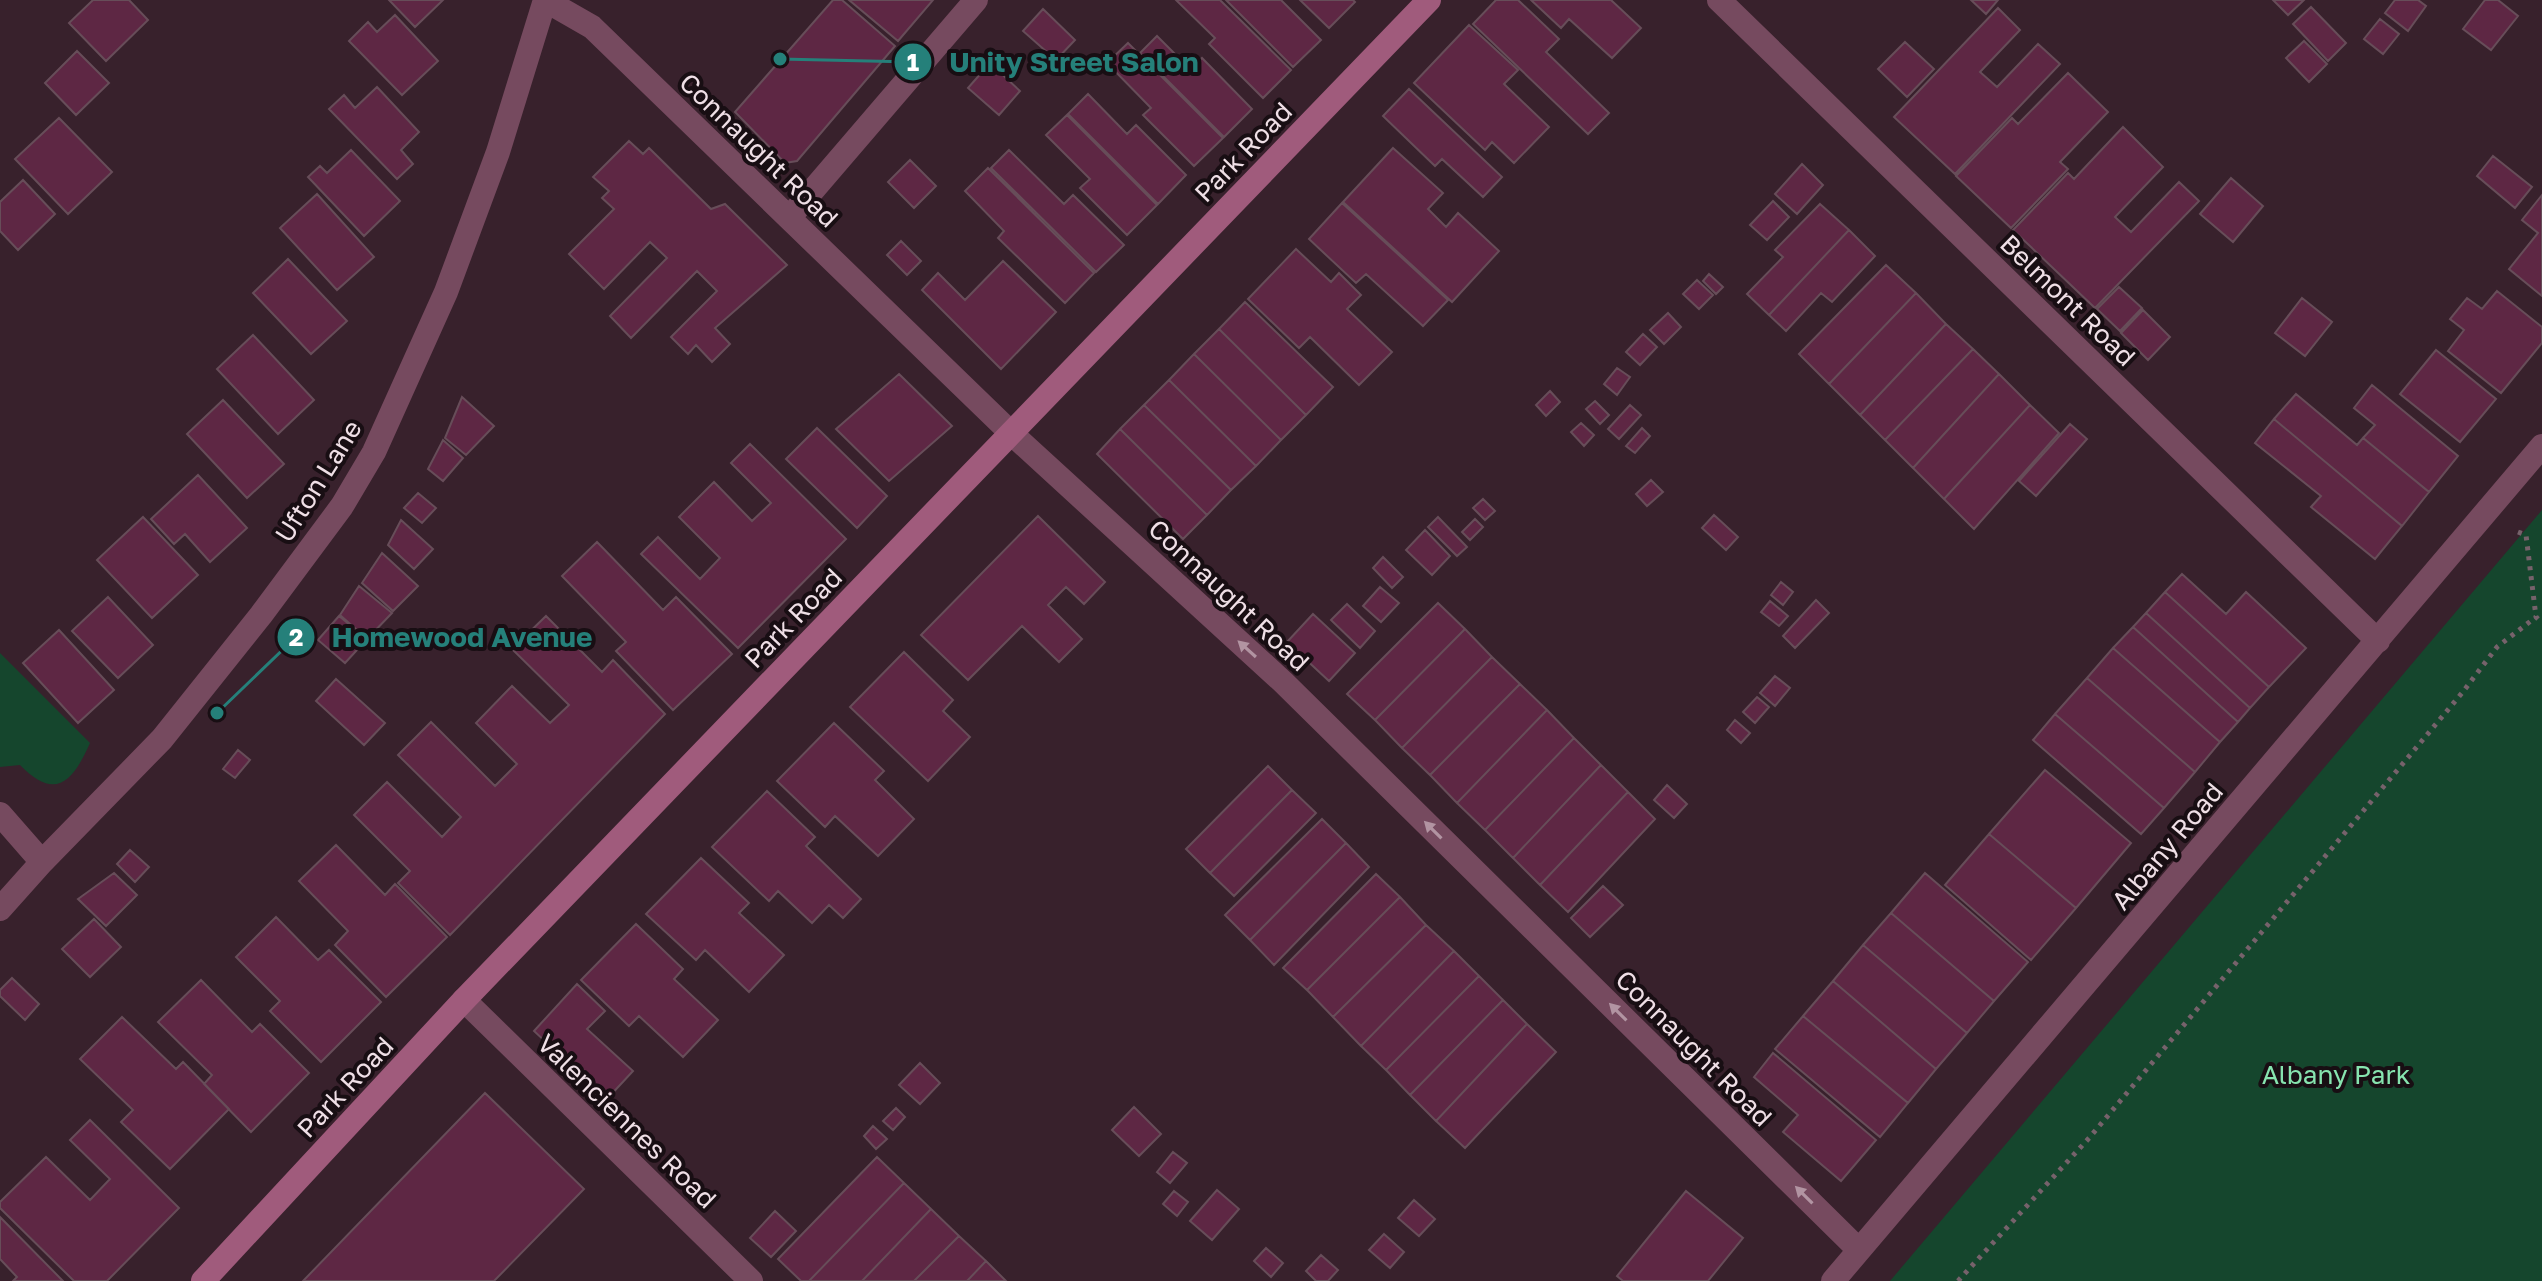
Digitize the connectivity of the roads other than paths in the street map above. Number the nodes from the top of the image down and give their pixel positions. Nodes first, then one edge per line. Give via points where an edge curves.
1 (545, 0) edge
2 (976, 0) edge
3 (1429, 0) edge
4 (1719, 0) edge
5 (789, 218) junction
6 (1011, 433) junction
7 (2542, 446) edge
8 (2378, 641) junction
9 (0, 814) edge
10 (42, 862) junction
11 (0, 909) edge
12 (464, 1000) junction
13 (1859, 1250) junction
14 (203, 1281) edge
15 (751, 1281) edge
16 (1833, 1281) edge

1 - 5 street, Connaught Road via 592,27
1 - 10 street, Ufton Lane via 498,152 446,292 374,452 342,506 162,739
2 - 5 street
3 - 6 street, Park Road
4 - 8 street, Belmont Road
5 - 6 street, Connaught Road
6 - 12 street, Park Road
13 -> 6 street, Connaught Road via 1283,682
7 - 8 street, Albany Road
8 - 13 street, Albany Road
9 - 10 street
10 - 11 street, Ufton Lane
12 - 14 street, Park Road
12 - 15 street, Valenciennes Road
13 - 16 street, Albany Road

